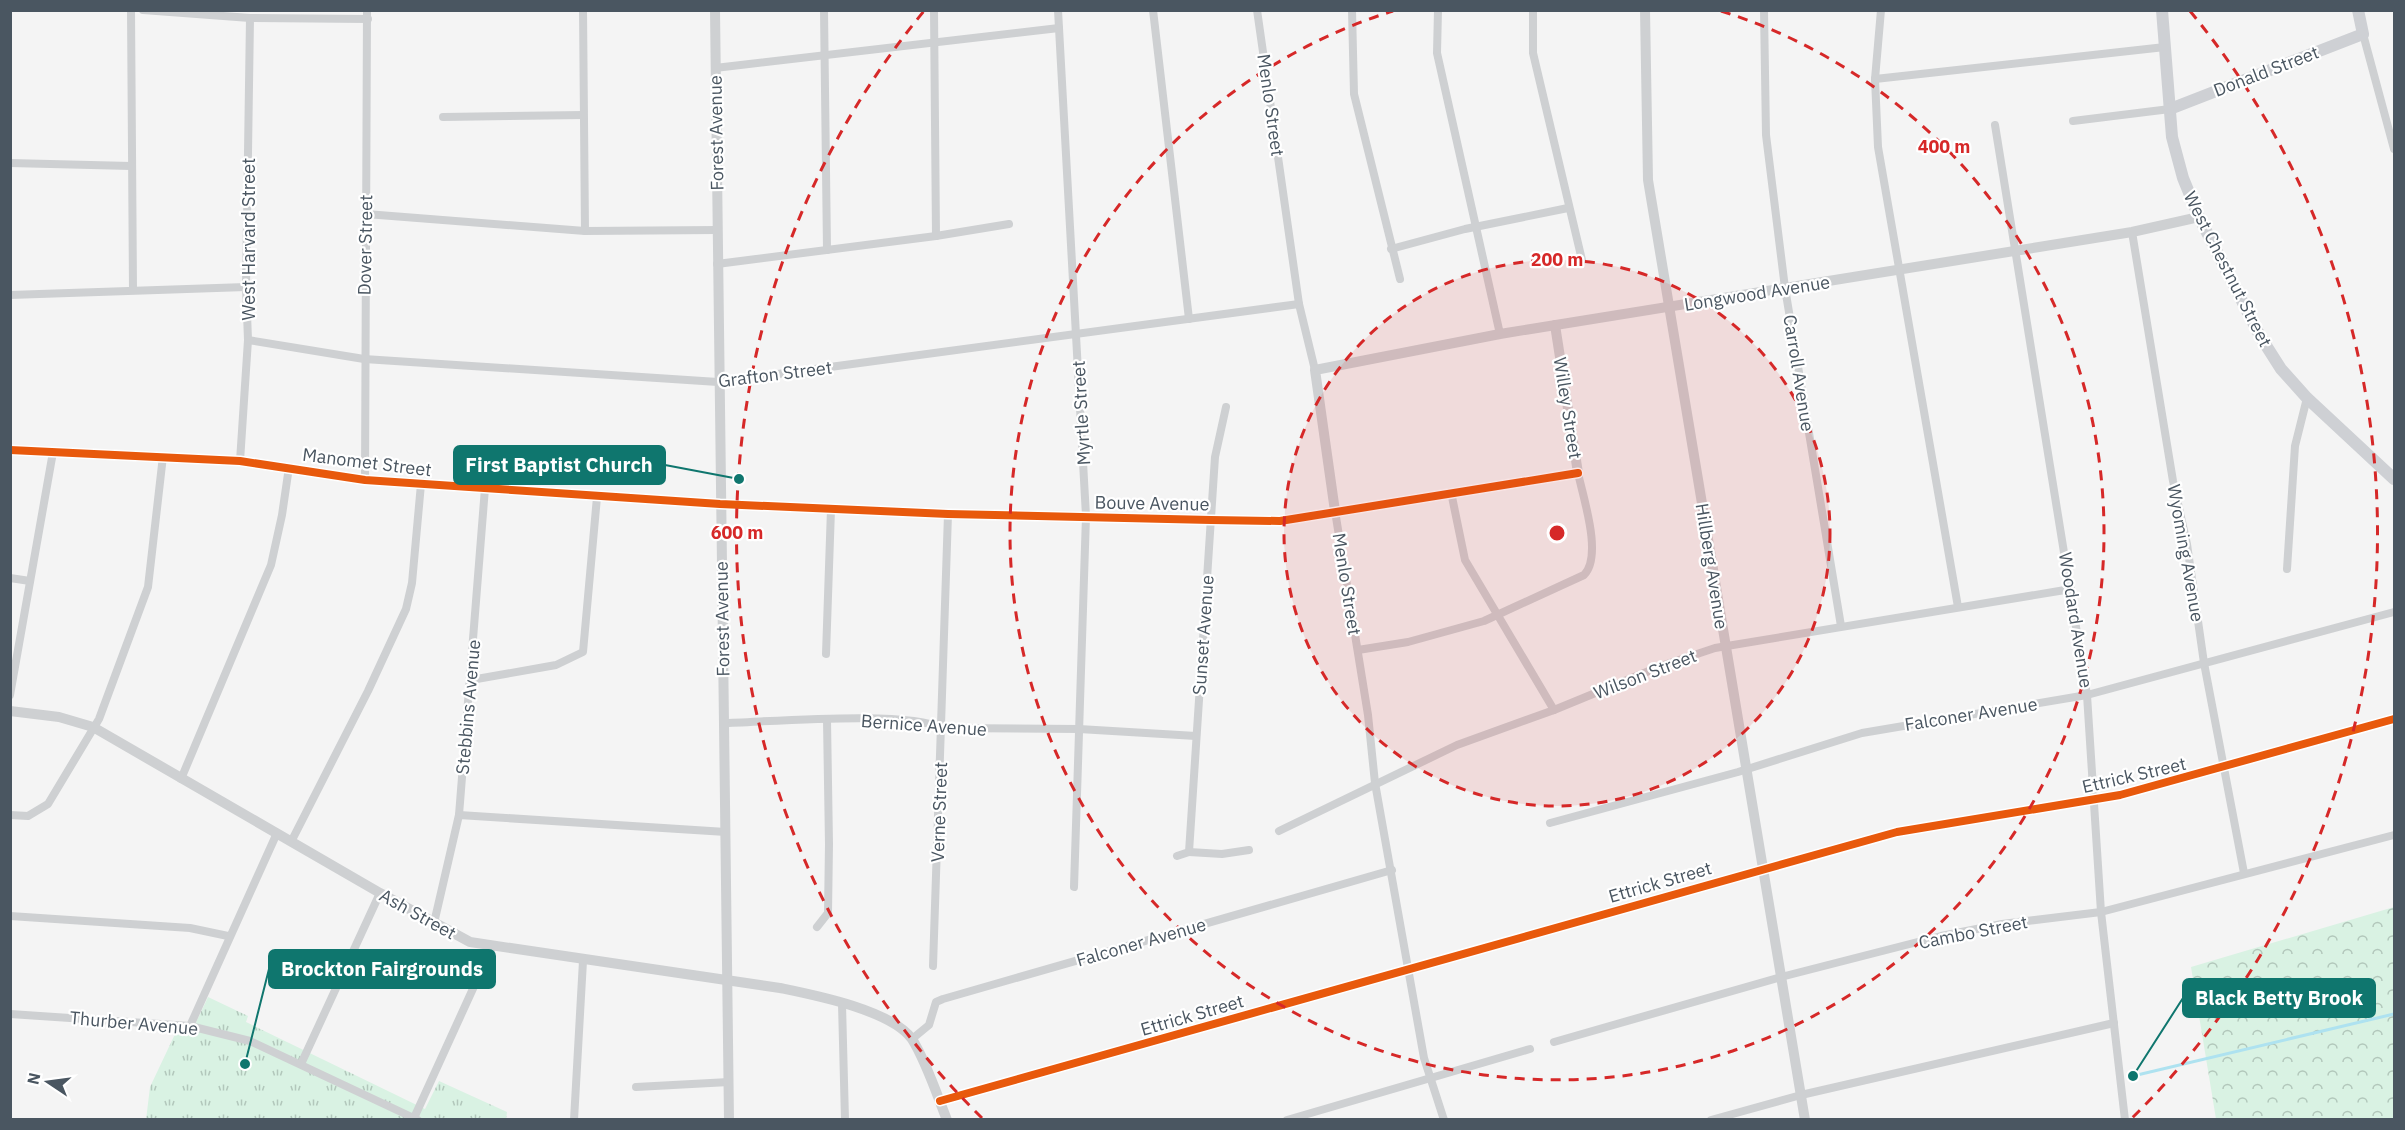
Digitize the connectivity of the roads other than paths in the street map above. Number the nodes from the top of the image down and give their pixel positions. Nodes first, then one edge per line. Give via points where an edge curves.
1 (131, 10) edge
2 (143, 10) edge
3 (583, 10) edge
4 (715, 10) edge
5 (824, 10) edge
6 (934, 10) edge
7 (1058, 10) edge
8 (1153, 10) edge
9 (1257, 10) edge
10 (1352, 10) edge
11 (1438, 10) edge
12 (1533, 10) edge
13 (1644, 10) edge
14 (1764, 10) edge
15 (1881, 10) edge
16 (2162, 10) edge
17 (2358, 10) edge
18 (368, 15) edge
19 (250, 18) junction
20 (1059, 28) junction
21 (2363, 34) junction
22 (935, 41) junction
23 (2165, 47) junction
24 (825, 56) junction
25 (715, 68) junction
26 (1875, 79) junction
27 (2170, 109) junction
28 (583, 115) junction
29 (443, 117) dead end
30 (2073, 121) dead end
31 (1995, 125) dead end
32 (2394, 149) edge
33 (10, 163) edge
34 (131, 166) junction
35 (1568, 208) junction
36 (366, 214) junction
37 (2199, 218) junction
38 (1009, 224) dead end
39 (1476, 226) junction
40 (717, 230) junction
41 (585, 231) junction
42 (2132, 232) junction
43 (936, 236) junction
44 (1391, 249) junction
45 (826, 250) junction
46 (2015, 250) junction
47 (1582, 260) dead end
48 (717, 264) junction
49 (1899, 270) junction
50 (1400, 279) dead end
51 (246, 287) junction
52 (1785, 288) junction
53 (133, 290) junction
54 (10, 295) edge
55 (1299, 304) junction
56 (1669, 308) junction
57 (1189, 319) junction
58 (1555, 325) junction
59 (1077, 334) junction
60 (1500, 334) junction
61 (248, 340) junction
62 (364, 359) junction
63 (1315, 370) junction
64 (718, 382) junction
65 (2307, 398) junction
66 (1226, 407) dead end
67 (10, 450) edge
68 (53, 452) junction
69 (163, 456) junction
70 (240, 461) junction
71 (289, 467) junction
72 (1578, 473) junction
73 (2394, 479) edge
74 (364, 480) junction
75 (421, 484) junction
76 (485, 488) junction
77 (1451, 492) junction
78 (597, 497) junction
79 (720, 504) junction
80 (831, 509) junction
81 (1335, 511) junction
82 (948, 514) junction
83 (1086, 516) junction
84 (1210, 520) junction
85 (2287, 569) dead end
86 (10, 578) edge
87 (30, 581) junction
88 (2071, 589) junction
89 (1958, 607) junction
90 (2394, 612) edge
91 (1500, 615) junction
92 (1841, 626) junction
93 (1725, 645) junction
94 (1358, 650) junction
95 (826, 654) dead end
96 (2204, 663) junction
97 (471, 680) junction
98 (10, 695) edge
99 (2087, 695) junction
100 (1554, 710) junction
101 (10, 711) edge
102 (2394, 719) edge
103 (826, 720) junction
104 (723, 723) junction
105 (93, 727) junction
106 (941, 728) junction
107 (1079, 729) junction
108 (1196, 736) junction
109 (2224, 766) junction
110 (1745, 770) junction
111 (181, 779) junction
112 (1375, 783) junction
113 (2093, 800) junction
114 (10, 815) edge
115 (459, 815) junction
116 (1550, 823) dead end
117 (1279, 831) dead end
118 (726, 832) junction
119 (277, 833) junction
120 (2394, 835) edge
121 (291, 842) junction
122 (1248, 850) dead end
123 (1189, 852) junction
124 (1177, 856) dead end
125 (1763, 869) junction
126 (1392, 870) junction
127 (2244, 873) junction
128 (1074, 887) dead end
129 (380, 893) junction
130 (2101, 912) junction
131 (10, 916) edge
132 (434, 923) junction
133 (817, 927) dead end
134 (228, 936) junction
135 (492, 947) junction
136 (583, 961) junction
137 (933, 966) dead end
138 (1408, 969) junction
139 (1781, 977) junction
140 (727, 980) junction
141 (842, 1004) junction
142 (10, 1014) edge
143 (2114, 1023) junction
144 (190, 1026) junction
145 (912, 1040) junction
146 (1554, 1042) dead end
147 (1530, 1049) dead end
148 (301, 1064) junction
149 (1429, 1078) junction
150 (729, 1082) junction
151 (636, 1087) dead end
152 (1802, 1095) junction
153 (939, 1101) junction
154 (416, 1119) edge
155 (574, 1119) edge
156 (729, 1119) edge
157 (845, 1119) edge
158 (947, 1119) edge
159 (1287, 1119) edge
160 (1444, 1119) edge
161 (1711, 1119) edge
162 (1805, 1119) edge
163 (2125, 1119) edge

1 - 34 street
2 - 19 street
3 - 28 street
4 - 25 street, Forest Avenue
5 - 24 street
6 - 22 street
7 - 20 street, Myrtle Street
8 - 57 street
9 - 55 street, Menlo Street
10 - 44 street via 1354,94
11 - 39 street via 1437,53
12 - 35 street via 1533,53
13 - 56 street, Hillberg Avenue via 1648,180
14 - 52 street, Carroll Avenue via 1766,135
15 - 26 street
16 - 23 main road, West Chestnut Street
17 - 21 main road
18 - 19 street
18 - 36 street, Dover Street
19 - 51 street, West Harvard Street
20 - 22 street
20 - 59 street, Myrtle Street
21 - 27 main road, Donald Street
21 - 32 street
22 - 24 street
22 - 43 street
23 - 26 street
23 - 27 main road, West Chestnut Street
24 - 25 street
24 - 45 street
25 - 40 street, Forest Avenue
26 - 49 street via 1878,147
27 - 30 street
27 - 37 main road, West Chestnut Street via 2179,164
28 - 29 street
28 - 41 street
31 - 46 street, Woodard Avenue
33 - 34 street
34 - 53 street
35 - 39 street
35 - 47 street
36 - 41 street
36 - 62 street, Dover Street
37 - 42 street, Longwood Avenue
37 - 65 main road, West Chestnut Street via 2270,352
38 - 43 street
39 - 44 street
39 - 60 street
40 - 41 street
40 - 48 street, Forest Avenue
42 - 46 street, Longwood Avenue
42 - 96 street, Wyoming Avenue
43 - 45 street
44 - 50 street
45 - 48 street
46 - 49 street, Longwood Avenue
46 - 88 street, Woodard Avenue
48 - 64 street, Forest Avenue
49 - 52 street, Longwood Avenue
49 - 89 street
51 - 53 street
51 - 61 street, West Harvard Street
52 - 56 street, Longwood Avenue
52 - 92 street, Carroll Avenue
53 - 54 street
55 - 57 street, Grafton Street
55 - 63 street, Menlo Street
56 - 58 street, Longwood Avenue
56 - 93 street, Hillberg Avenue
57 - 59 street, Grafton Street
58 - 60 street, Longwood Avenue
58 - 72 street, Willey Street
59 - 64 street, Grafton Street
59 - 83 street, Myrtle Street
60 - 63 street, Longwood Avenue
61 - 62 street, Grafton Street
61 - 70 street, West Harvard Street
62 - 64 street, Grafton Street
62 - 74 street, Dover Street
63 - 81 street, Menlo Street
64 - 79 street, Forest Avenue
65 - 73 main road, West Chestnut Street
65 - 85 street via 2295,446
66 - 84 street, Sunset Avenue via 1215,458
67 - 68 street, Manomet Street
68 - 69 street, Manomet Street
68 - 87 street
69 - 70 street, Manomet Street
69 - 105 street via 148,586
70 - 71 street, Manomet Street
71 - 74 street, Manomet Street
71 - 111 street via 271,565
72 - 77 street, Bouve Avenue
72 - 91 street, Willey Street via 1592,546 1588,571
74 - 75 street, Manomet Street
75 - 76 street, Manomet Street
75 - 121 street via 406,609
76 - 78 street, Manomet Street
76 - 97 street, Stebbins Avenue
77 - 81 street, Bouve Avenue
77 - 91 street via 1465,560
78 - 79 street, Manomet Street
78 - 97 street via 583,652 556,665
79 - 80 street, Bouve Avenue
79 - 104 street, Forest Avenue
80 - 82 street, Bouve Avenue
80 - 95 street
81 - 84 street, Bouve Avenue via 1280,520
81 - 94 street, Menlo Street
82 - 83 street, Bouve Avenue
82 - 106 street, Verne Street
83 - 84 street, Bouve Avenue
83 - 107 street, Myrtle Street
84 - 108 street, Sunset Avenue
86 - 87 street
87 - 98 street
88 - 89 street, Wilson Street
88 - 99 street, Woodard Avenue
89 - 92 street, Wilson Street
90 - 96 street, Falconer Avenue
91 - 94 street via 1422,638
91 - 100 street
92 - 93 street, Wilson Street
93 - 100 street, Wilson Street via 1661,666
93 - 110 street, Hillberg Avenue
94 - 112 street, Menlo Street
96 - 99 street, Falconer Avenue
96 - 109 street, Wyoming Avenue
97 - 115 street, Stebbins Avenue
99 - 110 street, Falconer Avenue via 1869,732
99 - 113 street, Woodard Avenue
100 - 112 street, Wilson Street via 1466,741
101 - 105 street, Ash Street via 59,717
102 - 109 street, Ettrick Street
103 - 104 street, Bernice Avenue
103 - 106 street, Bernice Avenue via 915,721
103 - 133 street via 828,913
104 - 118 street, Forest Avenue
105 - 111 street, Ash Street
105 - 114 street via 48,804 28,816
106 - 107 street, Bernice Avenue
106 - 137 street, Verne Street
107 - 108 street, Bernice Avenue
107 - 128 street, Myrtle Street
108 - 123 street, Sunset Avenue
109 - 113 street, Ettrick Street via 2172,783
109 - 127 street, Wyoming Avenue
110 - 116 street, Falconer Avenue
110 - 125 street, Hillberg Avenue
111 - 119 street, Ash Street
112 - 117 street, Wilson Street
112 - 126 street, Menlo Street
113 - 125 street, Ettrick Street via 1897,832
113 - 130 street, Woodard Avenue
115 - 118 street
115 - 132 street, Stebbins Avenue
118 - 140 street, Forest Avenue
119 - 121 street, Ash Street
119 - 134 street
120 - 127 street, Cambo Street
121 - 129 street, Ash Street
122 - 123 street via 1222,854
123 - 124 street
125 - 138 street, Ettrick Street
125 - 139 street, Hillberg Avenue
126 - 138 street, Menlo Street
126 - 145 street, Falconer Avenue via 943,999 936,1002 929,1025
127 - 130 street, Cambo Street
129 - 132 street, Ash Street
129 - 148 street
130 - 139 street, Cambo Street via 1941,936
130 - 143 street, Woodard Avenue
131 - 134 street via 190,928
132 - 135 street, Ash Street via 470,942
134 - 144 street
135 - 136 street, Ash Street
135 - 154 street
136 - 140 street, Ash Street
136 - 155 street
138 - 149 street, Menlo Street
138 - 153 street, Ettrick Street
139 - 146 street, Cambo Street
139 - 152 street, Hillberg Avenue
140 - 141 street, Ash Street
140 - 150 street, Forest Avenue
141 - 145 street, Ash Street via 890,1022
141 - 157 street
142 - 144 street, Thurber Avenue
143 - 152 street
143 - 163 street, Woodard Avenue
144 - 148 street, Thurber Avenue via 250,1041
145 - 153 street, Ash Street
147 - 149 street
148 - 154 street, Thurber Avenue
149 - 159 street
149 - 160 street, Menlo Street
150 - 151 street
150 - 156 street, Forest Avenue
152 - 161 street
152 - 162 street, Hillberg Avenue
153 - 158 street, Ash Street

